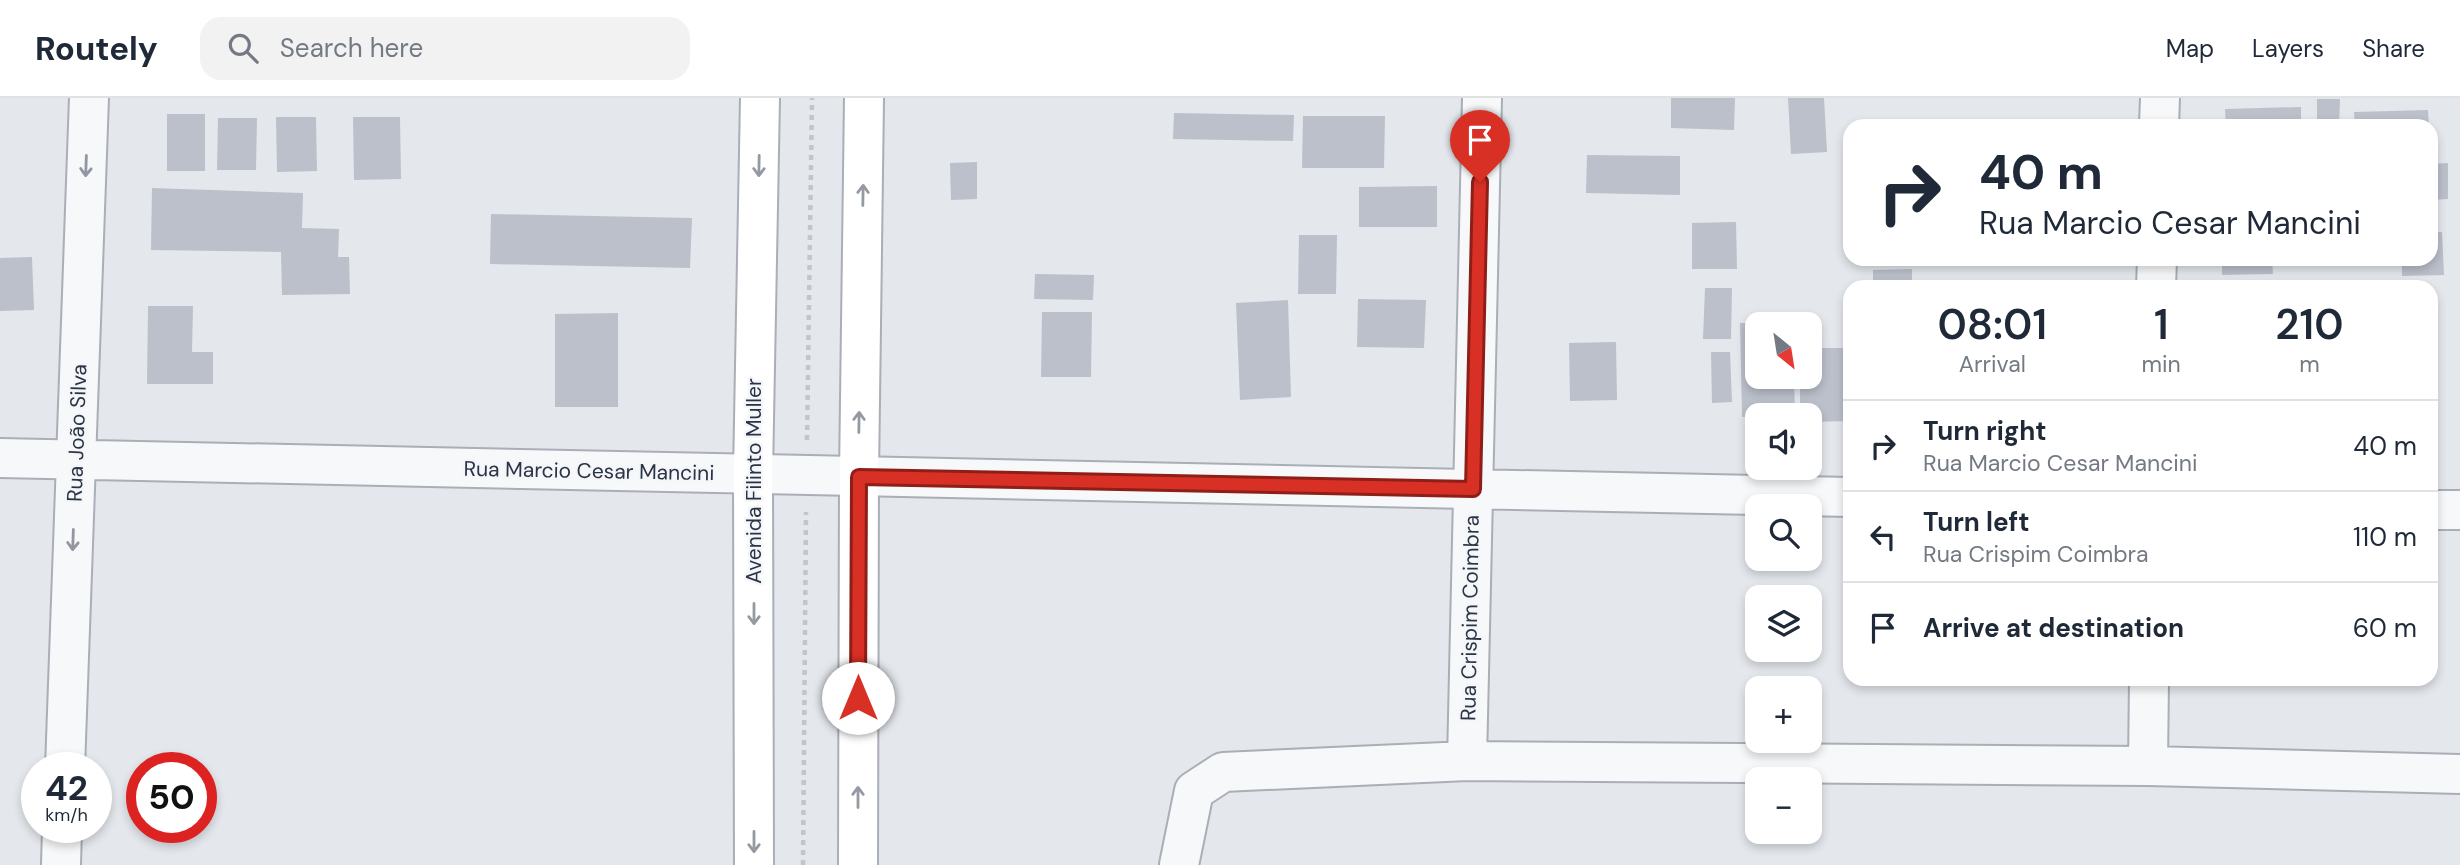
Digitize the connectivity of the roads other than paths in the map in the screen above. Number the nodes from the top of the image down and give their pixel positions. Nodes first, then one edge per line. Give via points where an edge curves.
1 (89, 98) edge
2 (760, 98) edge
3 (864, 98) edge
4 (1482, 98) edge
5 (2160, 98) edge
6 (2159, 119) edge
7 (0, 458) edge
8 (76, 460) junction
9 (753, 474) junction
10 (859, 477) junction
11 (1473, 489) junction
12 (1843, 498) edge
13 (2438, 510) edge
14 (2460, 510) edge
15 (2149, 686) edge
16 (66, 752) edge
17 (1467, 761) junction
18 (2148, 766) junction
19 (2460, 774) edge
20 (62, 843) edge
21 (61, 865) edge
22 (754, 865) edge
23 (858, 865) edge
24 (1180, 865) edge

1 -> 8 street, Rua João Silva
2 -> 9 main road, Avenida Filinto Muller
10 -> 3 main road
4 - 11 street, Rua Crispim Coimbra
5 - 6 street
7 - 8 street, Rua Marcio Cesar Mancini
8 - 9 street, Rua Marcio Cesar Mancini
8 -> 16 street, Rua João Silva
9 - 10 street, Rua Marcio Cesar Mancini
9 -> 22 main road, Avenida Filinto Muller
10 - 11 street, Rua Marcio Cesar Mancini
23 -> 10 main road
11 - 12 street, Rua Marcio Cesar Mancini
11 - 17 street, Rua Crispim Coimbra
13 - 14 street
15 - 18 street
17 - 18 street
17 - 24 street via 1223,772 1194,791
18 - 19 street
20 - 21 street

